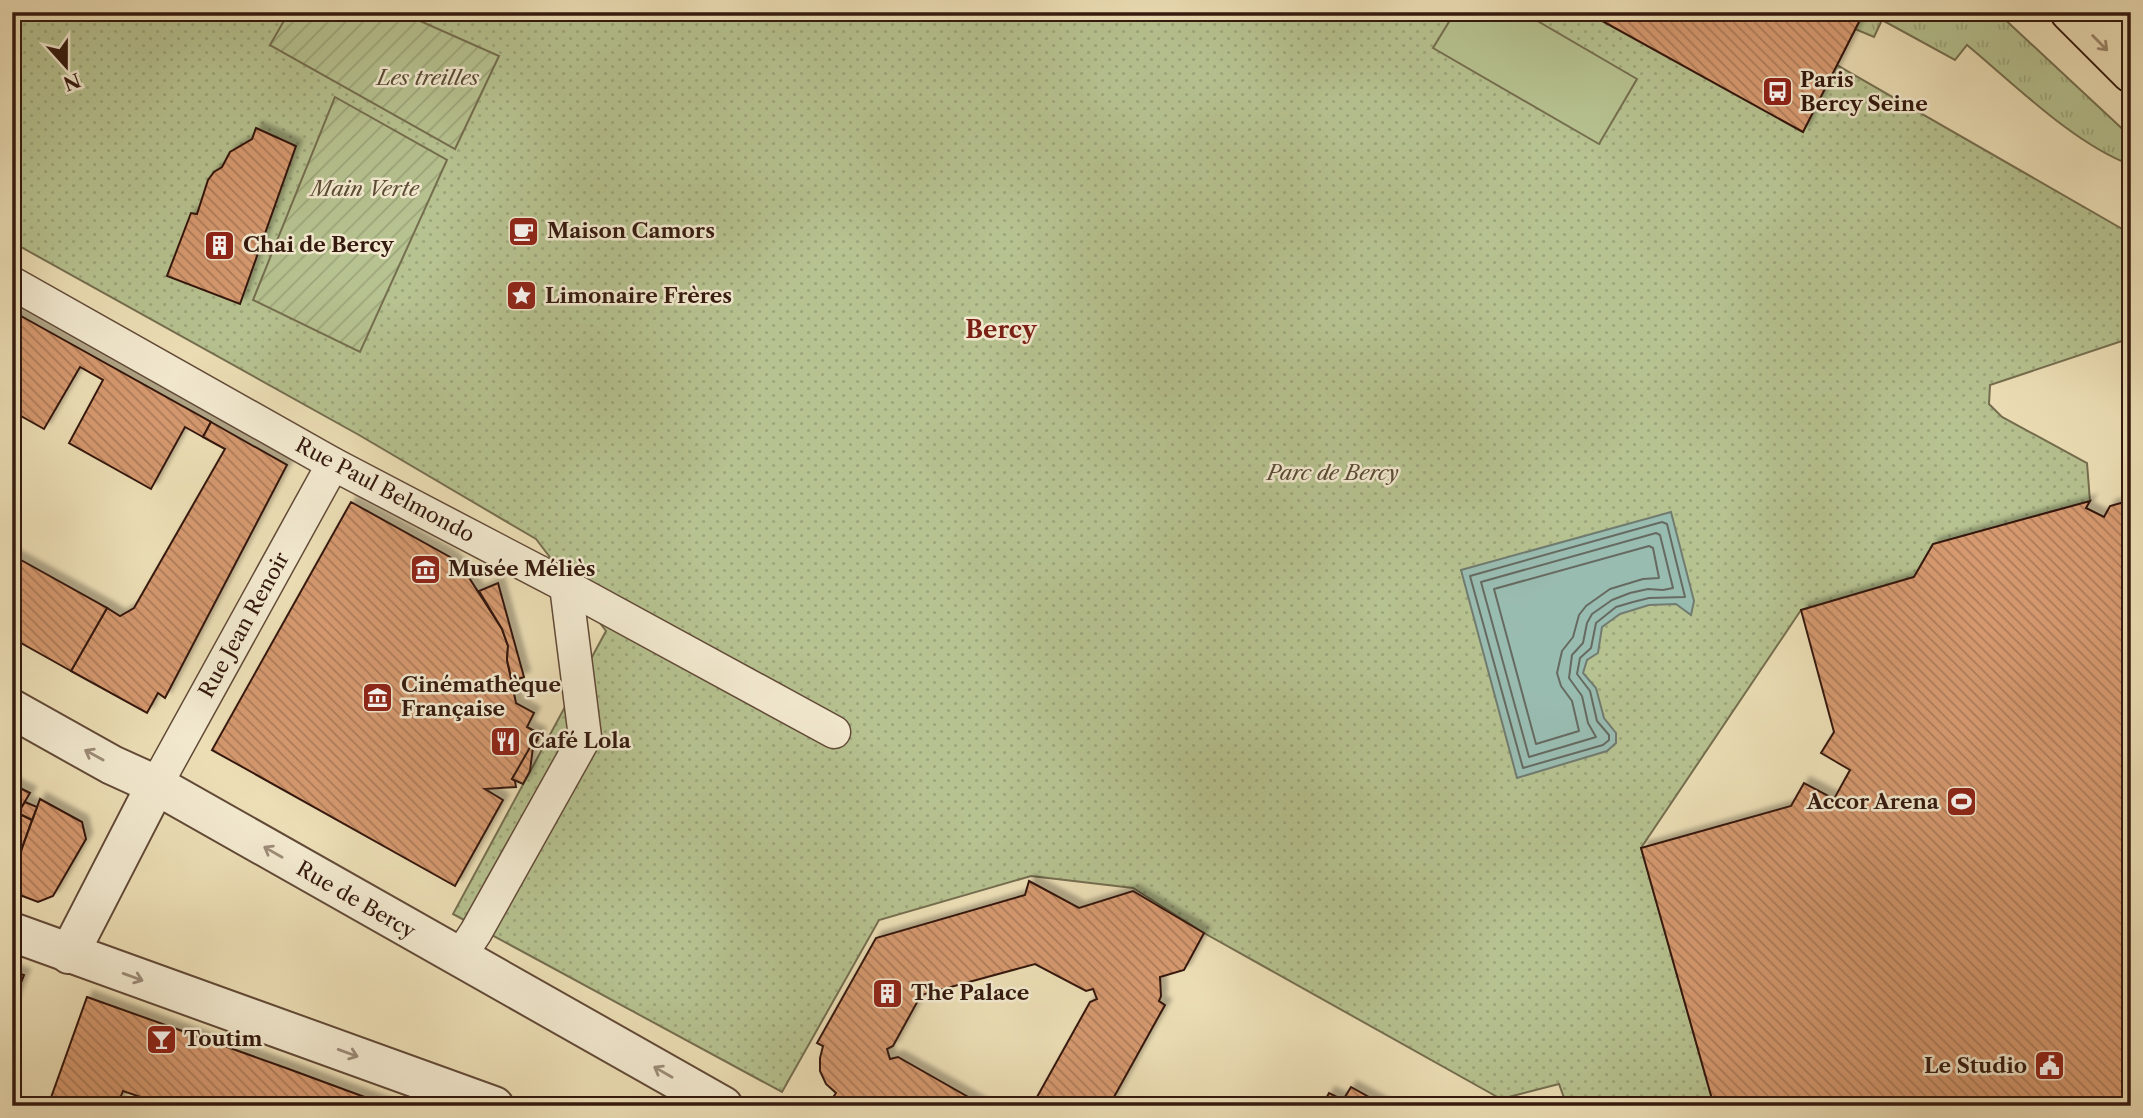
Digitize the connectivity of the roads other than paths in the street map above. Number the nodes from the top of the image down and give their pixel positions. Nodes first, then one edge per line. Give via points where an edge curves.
1 (2070, 12) edge
2 (2105, 12) edge
3 (2131, 30) edge
4 (2131, 73) edge
5 (12, 283) edge
6 (333, 464) junction
7 (566, 586) junction
8 (12, 709) edge
9 (834, 732) dead end
10 (156, 785) junction
11 (12, 932) edge
12 (69, 954) junction
13 (458, 958) junction
14 (494, 1106) edge
15 (723, 1106) edge

1 -> 4 main road
2 - 3 main road
5 - 6 street, Rue Paul Belmondo
6 - 7 street, Rue Paul Belmondo
6 - 10 street, Rue Jean Renoir
7 - 9 street, Rue Paul Belmondo
7 - 13 street via 585,737
10 -> 8 street, Rue de Bercy
10 - 12 street
13 -> 10 street, Rue de Bercy
11 - 12 street
12 -> 14 street
15 -> 13 street, Rue de Bercy

